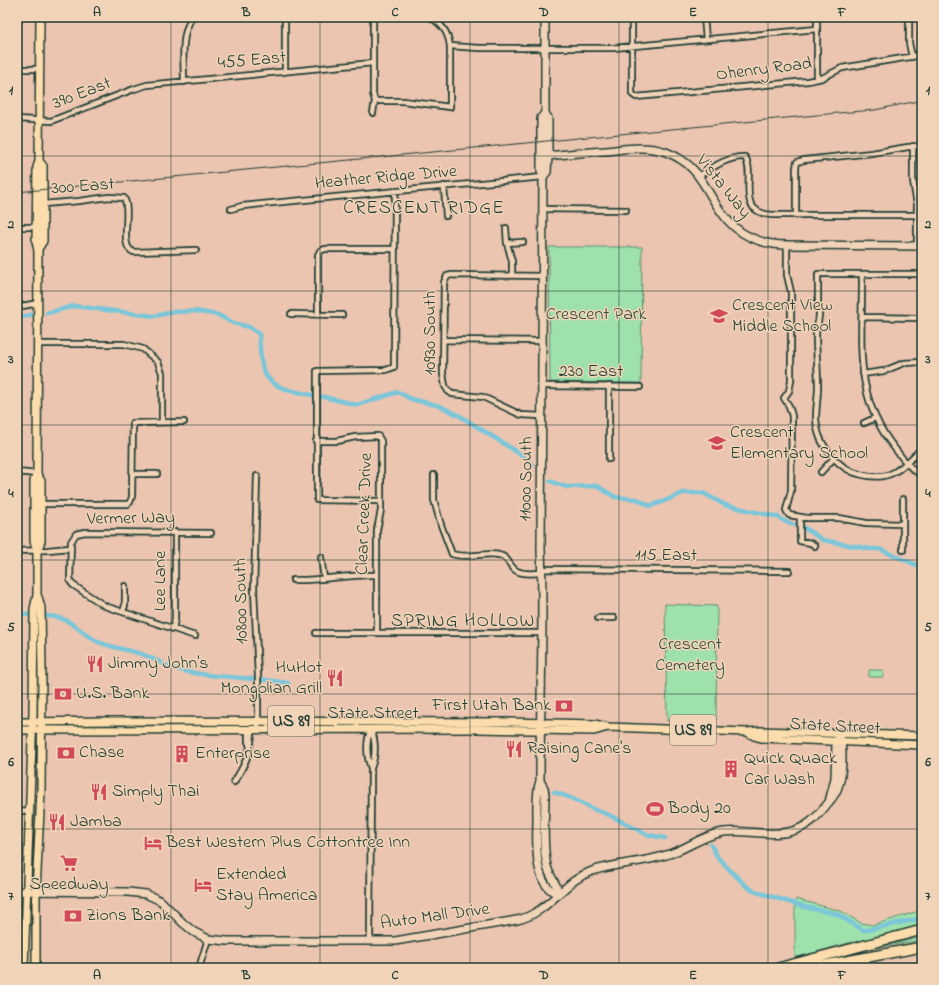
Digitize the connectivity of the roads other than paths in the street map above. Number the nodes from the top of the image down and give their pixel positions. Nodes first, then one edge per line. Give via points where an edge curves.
1 (40, 17) edge
2 (192, 17) edge
3 (285, 17) edge
4 (373, 17) edge
5 (429, 17) edge
6 (545, 17) edge
7 (632, 17) edge
8 (704, 17) edge
9 (817, 17) edge
10 (909, 17) edge
11 (817, 29) junction
12 (706, 39) junction
13 (450, 46) junction
14 (632, 47) junction
15 (545, 48) junction
16 (922, 55) edge
17 (912, 57) junction
18 (373, 64) junction
19 (17, 69) edge
20 (40, 69) junction
21 (285, 72) junction
22 (817, 79) junction
23 (184, 82) junction
24 (134, 88) joint
25 (375, 101) junction
26 (373, 113) dead end
27 (545, 113) junction
28 (17, 119) edge
29 (40, 120) junction
30 (913, 146) junction
31 (922, 146) edge
32 (548, 156) junction
33 (39, 161) junction
34 (699, 176) junction
35 (543, 177) junction
36 (444, 186) junction
37 (395, 191) junction
38 (43, 204) junction
39 (232, 209) dead end
40 (543, 209) junction
41 (626, 210) dead end
42 (796, 215) junction
43 (917, 215) junction
44 (446, 216) dead end
45 (17, 226) edge
46 (36, 227) junction
47 (506, 228) dead end
48 (523, 242) dead end
49 (507, 243) junction
50 (787, 246) junction
51 (919, 246) edge
52 (38, 249) junction
53 (395, 249) junction
54 (196, 250) dead end
55 (862, 274) junction
56 (922, 274) edge
57 (512, 275) junction
58 (543, 276) junction
59 (38, 303) junction
60 (17, 307) edge
61 (291, 314) dead end
62 (318, 314) junction
63 (342, 314) dead end
64 (862, 317) junction
65 (922, 318) edge
66 (444, 340) junction
67 (543, 341) junction
68 (38, 344) junction
69 (922, 362) edge
70 (863, 374) junction
71 (542, 386) junction
72 (609, 386) junction
73 (640, 387) dead end
74 (542, 416) junction
75 (875, 418) junction
76 (162, 422) junction
77 (184, 422) dead end
78 (864, 423) dead end
79 (316, 441) junction
80 (922, 448) edge
81 (834, 458) junction
82 (609, 459) dead end
83 (907, 463) junction
84 (17, 472) edge
85 (822, 472) dead end
86 (37, 474) junction
87 (132, 474) junction
88 (157, 474) dead end
89 (434, 475) dead end
90 (922, 475) edge
91 (257, 476) dead end
92 (903, 499) dead end
93 (381, 501) junction
94 (41, 504) junction
95 (800, 517) junction
96 (903, 524) junction
97 (175, 532) junction
98 (211, 533) dead end
99 (815, 546) dead end
100 (70, 548) junction
101 (903, 550) dead end
102 (17, 551) edge
103 (37, 551) junction
104 (322, 557) dead end
105 (542, 571) junction
106 (789, 571) dead end
107 (377, 575) junction
108 (324, 578) junction
109 (293, 580) dead end
110 (125, 586) dead end
111 (37, 595) junction
112 (123, 612) junction
113 (34, 618) junction
114 (598, 618) dead end
115 (614, 618) dead end
116 (173, 628) junction
117 (316, 633) dead end
118 (377, 633) junction
119 (542, 633) junction
120 (195, 636) dead end
121 (41, 647) junction
122 (32, 721) junction
123 (41, 721) junction
124 (226, 721) junction
125 (17, 722) edge
126 (254, 726) junction
127 (540, 726) junction
128 (157, 729) junction
129 (371, 729) junction
130 (17, 730) edge
131 (32, 730) junction
132 (41, 730) junction
133 (747, 732) junction
134 (839, 733) junction
135 (922, 736) edge
136 (922, 741) edge
137 (839, 742) junction
138 (914, 745) junction
139 (922, 745) edge
140 (234, 782) dead end
141 (17, 811) edge
142 (29, 811) junction
143 (17, 886) edge
144 (26, 891) junction
145 (36, 891) junction
146 (17, 892) edge
147 (560, 894) junction
148 (922, 930) edge
149 (208, 939) junction
150 (370, 941) junction
151 (922, 947) edge
152 (24, 968) edge
153 (36, 968) edge
154 (199, 968) edge
155 (778, 968) edge
156 (809, 968) edge

1 - 20 main road
2 - 23 street via 184,39
3 - 21 street
4 - 18 street
5 - 13 street via 445,29
6 - 15 street, 11000 South
7 - 14 street
8 - 12 street
9 - 11 street
10 - 17 street
11 - 12 street
11 - 22 street
12 - 14 street
13 - 15 street
13 - 25 street via 450,107
14 - 15 street
14 - 22 street, Ohenry Road via 634,97
15 - 27 street, 11000 South
16 - 17 street, Ohenry Road
17 - 22 street, Ohenry Road via 842,68
18 - 21 street, 455 East
18 - 25 street
19 - 20 street
20 - 29 main road
21 - 23 street, 455 East
23 - 24 street, 455 East
24 - 29 street, 390 East via 51,121
25 - 26 street
27 - 32 street, 11000 South via 548,118
27 - 35 street, 11000 South via 541,118
28 - 29 street, 390 East
29 - 33 main road
30 - 31 street
30 - 42 street via 798,162
30 - 43 street via 913,181
32 - 34 street, Vista Way via 648,148 675,156
32 - 35 street, 11000 South via 547,172
33 - 38 main road via 43,166
33 - 46 main road via 36,167
34 - 42 street via 728,160 745,157 748,164 748,195 756,209 768,215
34 - 50 street, Vista Way via 722,213 735,228 761,242
35 - 36 street, Heather Ridge Drive
35 - 40 street, 11000 South
36 - 37 street, Heather Ridge Drive
36 - 44 street
37 - 39 street, Heather Ridge Drive
37 - 53 street
38 - 52 main road via 43,240
38 - 54 street, 300 East via 109,197 124,198 127,212 127,248 130,251
40 - 41 street
40 - 58 street, 11000 South
42 - 43 street
43 - 51 street
45 - 46 street
46 - 52 main road
47 - 49 street
48 - 49 street
49 - 57 street via 512,257
50 - 51 street, Vista Way
50 - 95 street via 787,272 791,292 791,382 784,398 790,406 792,416 791,491 786,510 789,515
52 - 59 main road
53 - 62 street via 320,251
53 - 79 street via 394,367 386,370 317,371
55 - 56 street
55 - 64 street
55 - 81 street via 818,274 816,423 823,444
57 - 58 street
57 - 66 street, 10930 South via 447,276 444,280
58 - 67 street, 11000 South
59 - 60 street
59 - 68 main road
61 - 62 street
62 - 63 street
64 - 65 street
64 - 70 street
66 - 67 street
66 - 74 street, 10930 South via 443,374 450,393 483,397 521,415
67 - 71 street, 11000 South
68 - 76 street via 124,344 143,349 158,362 162,373
68 - 86 main road
69 - 70 street via 904,363 884,372
70 - 75 street
71 - 72 street, 230 East
71 - 74 street, 11000 South
72 - 73 street, 230 East
72 - 82 street
74 - 105 street, 11000 South
75 - 78 street
75 - 83 street via 889,442
76 - 77 street
76 - 87 street via 133,423
79 - 93 street via 317,500
79 - 93 street, Clear Creek Drive via 378,436 381,443
80 - 83 street
81 - 83 street via 849,471 869,476 892,474
81 - 85 street
83 - 90 street
84 - 86 street
86 - 94 main road via 41,481
86 - 103 main road via 34,481 34,541
87 - 88 street
87 - 94 street via 132,500 128,504
89 - 105 street, 115 East via 434,500 452,554 498,555 505,557 516,571
91 - 126 street, 10800 South via 254,590 258,682
92 - 96 street
93 - 107 street, Clear Creek Drive
94 - 103 main road via 41,542
95 - 96 street via 839,518 873,524
95 - 99 street via 800,541
96 - 101 street
97 - 98 street, Vermer Way
97 - 100 street, Vermer Way via 85,532 76,534
97 - 116 street, Lee Lane
100 - 103 street, Vermer Way
100 - 112 street via 71,583 105,606
102 - 103 street, Vermer Way
103 - 111 main road
104 - 108 street
105 - 106 street, 115 East
105 - 119 street, 11000 South
107 - 108 street via 356,574
107 - 118 street, Clear Creek Drive
108 - 109 street
110 - 112 street
111 - 113 main road
111 - 121 main road via 41,608
112 - 116 street
113 - 121 main road via 37,625 37,644
113 - 122 main road
114 - 115 street
116 - 120 street
117 - 118 street
118 - 119 street
119 - 127 street, 11000 South
121 - 123 main road
122 - 123 main road, State Street / US 89
122 - 125 main road, State Street / US 89
122 - 131 main road
123 - 124 main road, State Street / US 89
123 - 132 main road
124 - 126 main road, State Street / US 89
124 - 128 main road via 221,726 174,726
126 - 127 main road, State Street / US 89 via 314,722
126 - 128 main road, State Street / US 89
126 - 129 main road, State Street / US 89
126 - 140 street, 10800 South via 248,740 250,748 245,763
127 - 129 main road, State Street / US 89
127 - 133 main road, State Street / US 89 via 594,724 608,727
127 - 147 street, 11000 South via 540,781 537,791 538,863 547,886
128 - 132 main road, State Street / US 89
129 - 150 street via 368,736 368,761 371,768
130 - 131 main road, State Street / US 89
131 - 132 main road, State Street / US 89
131 - 142 main road
132 - 145 main road
133 - 134 main road, State Street / US 89
133 - 137 main road, State Street / US 89 via 757,738
134 - 135 main road, State Street / US 89
134 - 137 street, Auto Mall Drive
136 - 138 main road via 916,741
137 - 138 main road, State Street / US 89
137 - 147 street, Auto Mall Drive via 841,777 837,792 815,819 805,826 778,833 712,834 677,852 592,871 572,882
138 - 139 main road, State Street / US 89
141 - 142 street
142 - 144 main road
143 - 144 street
144 - 145 street, Auto Mall Drive
144 - 146 street, Auto Mall Drive
144 - 152 main road
145 - 149 street, Auto Mall Drive via 146,894 161,901 188,928
145 - 153 main road
147 - 150 street, Auto Mall Drive via 542,909 524,919 412,939
148 - 155 highway
149 - 150 street, Auto Mall Drive
149 - 154 street
151 - 156 highway

